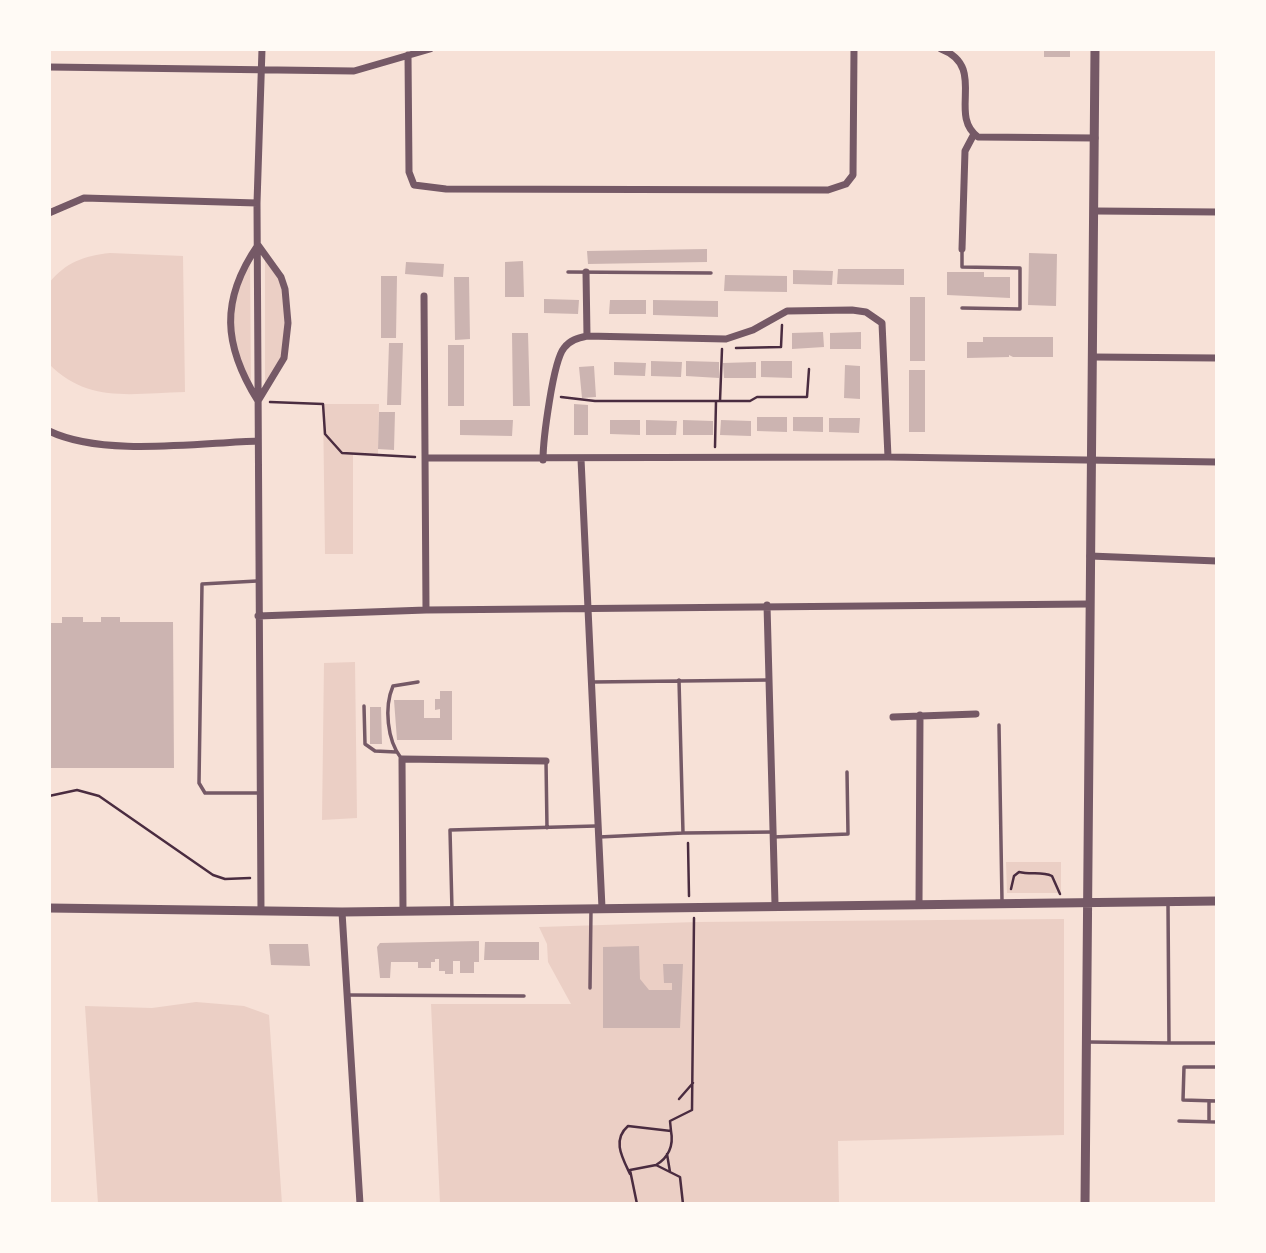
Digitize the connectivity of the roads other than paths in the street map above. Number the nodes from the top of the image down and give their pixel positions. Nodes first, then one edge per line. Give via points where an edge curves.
1 (262, 49) edge
2 (430, 49) edge
3 (854, 49) edge
4 (941, 49) edge
5 (1095, 49) edge
6 (408, 55) junction
7 (49, 67) edge
8 (262, 68) junction
9 (974, 134) junction
10 (1095, 138) junction
11 (257, 203) junction
12 (1096, 211) junction
13 (1217, 212) edge
14 (49, 213) edge
15 (258, 245) junction
16 (962, 249) joint
17 (568, 272) dead end
18 (586, 272) junction
19 (710, 273) dead end
20 (424, 296) dead end
21 (962, 309) dead end
22 (587, 336) junction
23 (1093, 357) junction
24 (1217, 358) edge
25 (258, 401) junction
26 (49, 431) edge
27 (258, 441) junction
28 (888, 457) junction
29 (425, 458) junction
30 (581, 459) junction
31 (543, 460) junction
32 (1092, 461) junction
33 (1217, 462) edge
34 (1090, 556) junction
35 (1217, 561) edge
36 (258, 581) junction
37 (1088, 604) junction
38 (767, 605) junction
39 (588, 608) junction
40 (426, 610) junction
41 (258, 616) junction
42 (679, 680) junction
43 (769, 680) junction
44 (418, 682) dead end
45 (592, 682) junction
46 (364, 706) dead end
47 (976, 713) dead end
48 (920, 715) junction
49 (893, 717) dead end
50 (999, 724) dead end
51 (396, 752) junction
52 (402, 759) junction
53 (546, 761) joint
54 (847, 772) dead end
55 (261, 793) junction
56 (598, 826) junction
57 (547, 828) junction
58 (686, 833) junction
59 (773, 834) junction
60 (599, 836) junction
61 (1217, 901) edge
62 (1168, 902) junction
63 (919, 903) junction
64 (1005, 903) junction
65 (1086, 903) junction
66 (775, 904) junction
67 (49, 908) edge
68 (591, 908) junction
69 (602, 908) junction
70 (261, 910) junction
71 (452, 910) junction
72 (403, 911) junction
73 (342, 912) junction
74 (590, 988) dead end
75 (346, 995) junction
76 (524, 996) dead end
77 (1086, 1042) junction
78 (1169, 1043) junction
79 (1217, 1043) edge
80 (1217, 1068) edge
81 (1209, 1101) junction
82 (1217, 1101) edge
83 (1178, 1121) dead end
84 (1209, 1122) junction
85 (1217, 1122) edge
86 (360, 1204) edge
87 (1084, 1204) edge
88 (1093, 1204) edge

1 - 8 street
2 - 6 street
3 - 6 street via 853,175 846,184 828,190 446,189 414,185 409,172
4 - 9 street via 962,65 967,122
5 - 10 street
6 - 8 street via 354,71
7 - 8 street
8 - 11 street
9 - 10 street via 983,138
9 - 16 street via 965,151
10 - 12 street
11 - 14 street via 83,198
11 - 15 street
12 - 13 street
12 - 23 street
15 - 25 street
15 - 25 street via 240,271 230,315 236,360
15 - 25 street via 281,277 288,323 284,358
16 - 21 lane via 962,267 1020,268 1020,309
17 - 18 lane
18 - 19 lane
18 - 22 street
20 - 29 street
22 - 28 street via 722,339 753,330 783,313 866,312 882,323
22 - 31 street via 562,349
23 - 24 street
23 - 32 street
25 - 27 street
26 - 27 street via 97,446
27 - 36 street
28 - 30 street
28 - 32 street
29 - 31 street
29 - 40 street
30 - 31 street
30 - 39 street
32 - 33 street
32 - 34 street
34 - 35 street
34 - 37 street
36 - 41 street
36 - 55 lane via 202,584 199,783 205,793
37 - 38 street
37 - 65 street
38 - 39 street
38 - 43 street
39 - 40 street
39 - 45 street
40 - 41 street
41 - 55 street
42 - 43 lane
42 - 45 lane
42 - 58 lane
43 - 59 street
44 - 51 lane via 401,682 389,695 389,734
45 - 56 street
46 - 51 lane via 365,744 375,751
47 - 48 street
48 - 49 street
48 - 63 street
50 - 64 lane
51 - 52 lane
52 - 53 street
52 - 72 street
53 - 57 lane
54 - 59 lane via 848,834
55 - 70 street
56 - 57 lane
56 - 60 street
57 - 71 lane via 450,830
58 - 59 lane
58 - 60 lane
59 - 66 street
60 - 69 street
61 - 62 street
62 - 65 street
62 - 78 lane
63 - 64 street
63 - 66 street
64 - 65 street
65 - 77 street
66 - 69 street
67 - 70 street
68 - 69 street
68 - 71 street
68 - 74 lane
70 - 73 street
71 - 72 street
72 - 73 street
73 - 75 street
75 - 76 lane
75 - 86 street
77 - 78 lane
77 - 87 street
78 - 79 lane
80 - 81 lane via 1184,1067 1183,1100
81 - 82 lane
81 - 84 lane
83 - 84 lane
84 - 85 lane
87 - 88 street

